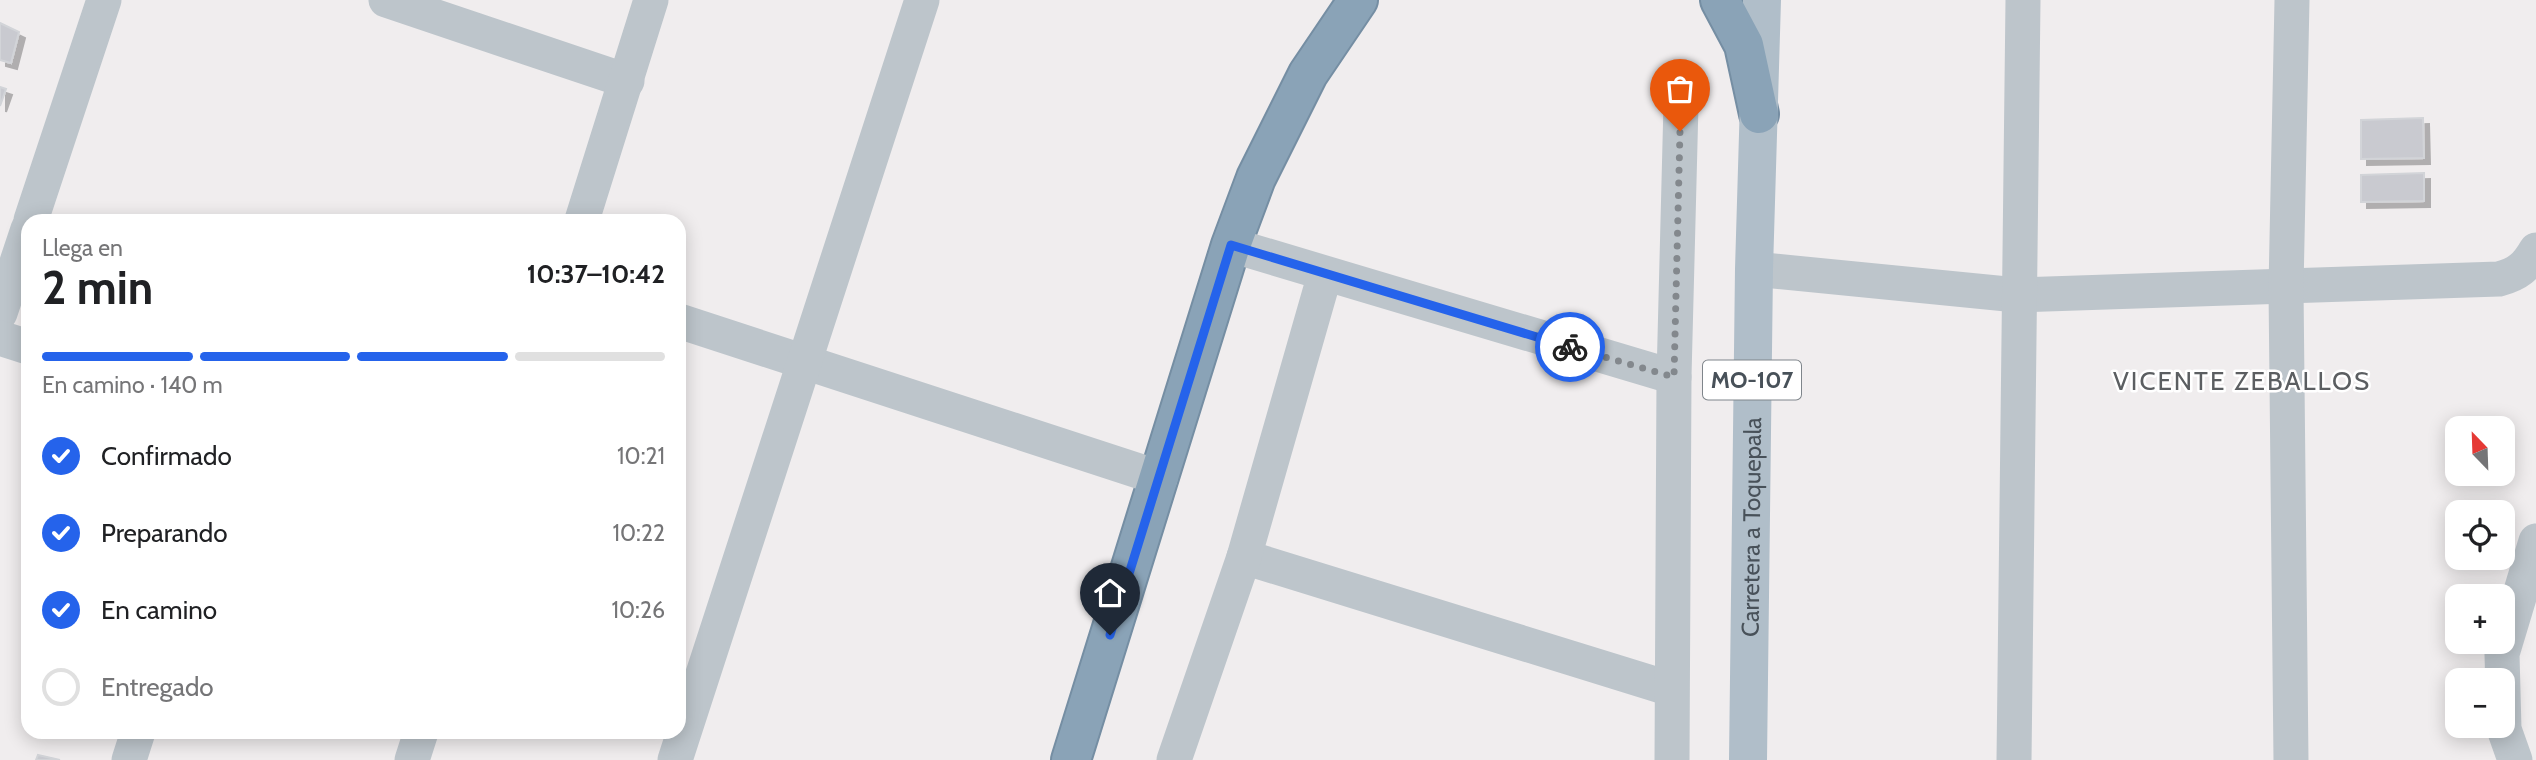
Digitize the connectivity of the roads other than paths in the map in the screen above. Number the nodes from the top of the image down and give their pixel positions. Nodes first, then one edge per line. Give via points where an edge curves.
1 (104, 0) edge
2 (386, 0) edge
3 (651, 0) edge
4 (922, 0) edge
5 (1358, 0) edge
6 (1720, 0) edge
7 (1762, 0) edge
8 (2022, 0) edge
9 (2292, 0) edge
10 (626, 81) junction
11 (1681, 104) dead end
12 (1759, 114) junction
13 (33, 214) edge
14 (584, 214) edge
15 (1231, 245) junction
16 (21, 250) edge
17 (2536, 250) edge
18 (1754, 270) junction
19 (1325, 274) junction
20 (2286, 288) junction
21 (2017, 295) junction
22 (0, 313) edge
23 (686, 323) edge
24 (0, 338) edge
25 (21, 345) edge
26 (804, 362) junction
27 (1674, 377) junction
28 (1160, 478) junction
29 (2536, 541) edge
30 (1244, 557) junction
31 (1671, 689) junction
32 (686, 726) edge
33 (136, 739) edge
34 (419, 739) edge
35 (682, 739) edge
36 (129, 760) edge
37 (412, 760) edge
38 (675, 760) edge
39 (1071, 760) edge
40 (1174, 760) edge
41 (1672, 760) edge
42 (1748, 760) edge
43 (2014, 760) edge
44 (2291, 760) edge
45 (2515, 760) edge

1 - 13 street
2 - 10 street
3 - 10 street
4 - 26 street
5 - 15 highway via 1308,74 1256,178
6 - 12 highway via 1744,45
7 - 12 main road, Carretera a Toquepala / MO-107
8 - 21 street
9 - 20 street
10 - 14 street
11 - 27 street
12 - 18 main road, Carretera a Toquepala / MO-107
15 - 19 street
15 - 28 highway
16 - 22 street
17 - 20 street via 2516,275 2499,279
18 - 21 street
18 - 42 main road, Carretera a Toquepala / MO-107
19 - 27 street
19 - 30 street
20 - 21 street
20 - 44 street
21 - 43 street
23 - 26 street
24 - 25 street
26 - 28 street
26 - 32 street
27 - 31 street
28 - 39 highway
29 - 45 street via 2502,654 2504,729
30 - 31 street
30 - 40 street
31 - 41 street
33 - 36 street
34 - 37 street
35 - 38 street

